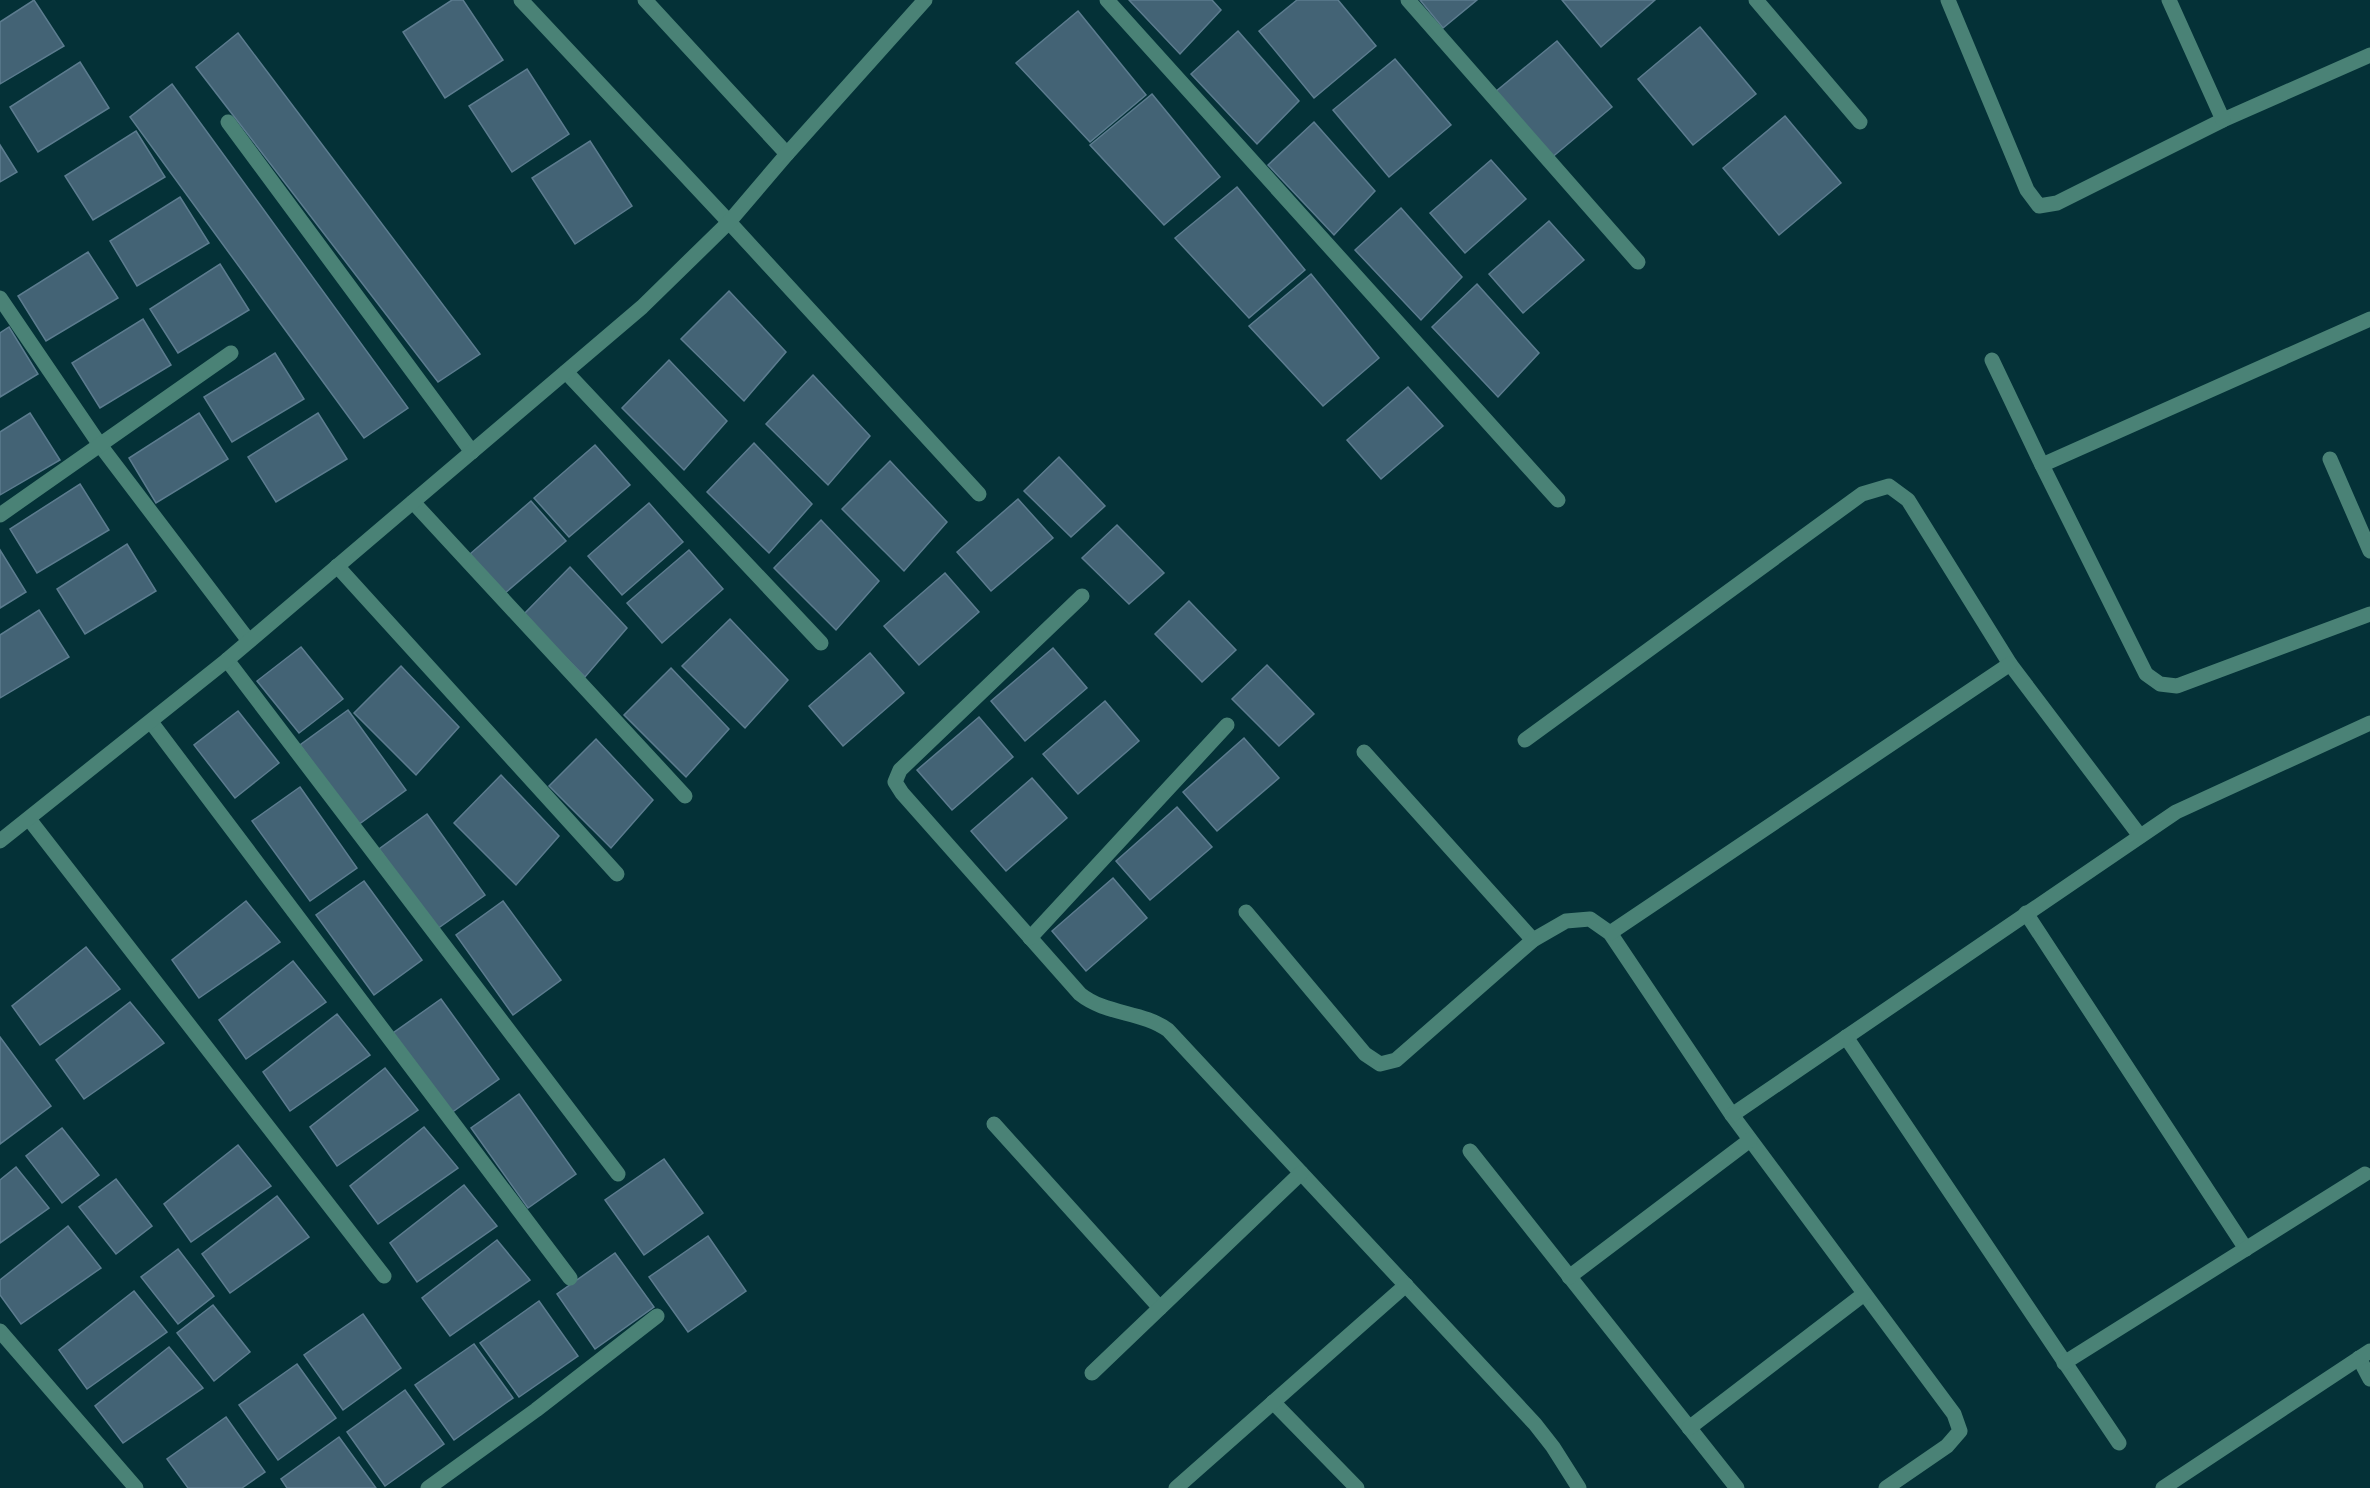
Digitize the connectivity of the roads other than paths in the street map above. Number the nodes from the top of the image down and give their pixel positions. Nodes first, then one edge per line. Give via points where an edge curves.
1 (520, 0) edge
2 (645, 0) edge
3 (925, 0) edge
4 (1107, 0) edge
5 (1408, 0) edge
6 (1948, 0) edge
7 (2169, 0) edge
8 (1766, 3) edge
9 (2370, 55) edge
10 (2223, 120) junction
11 (228, 122) dead end
12 (1860, 122) dead end
13 (787, 154) junction
14 (729, 222) junction
15 (1638, 262) dead end
16 (0, 298) edge
17 (2370, 319) edge
18 (231, 353) dead end
19 (1992, 360) dead end
20 (566, 372) junction
21 (100, 445) junction
22 (472, 452) junction
23 (2330, 459) dead end
24 (2042, 465) junction
25 (979, 494) dead end
26 (1558, 500) dead end
27 (413, 502) junction
28 (0, 515) edge
29 (2370, 551) edge
30 (337, 566) junction
31 (1082, 596) dead end
32 (2370, 614) edge
33 (249, 641) junction
34 (821, 644) dead end
35 (227, 660) junction
36 (2010, 664) junction
37 (151, 722) junction
38 (2370, 723) edge
39 (1227, 725) dead end
40 (1525, 740) dead end
41 (1364, 752) dead end
42 (685, 796) dead end
43 (29, 819) junction
44 (2140, 836) junction
45 (1, 839) edge
46 (617, 874) dead end
47 (1246, 912) dead end
48 (2026, 913) junction
49 (1610, 933) junction
50 (1030, 938) junction
51 (1533, 940) junction
52 (1846, 1037) junction
53 (1732, 1115) junction
54 (994, 1124) dead end
55 (1750, 1140) junction
56 (1470, 1151) dead end
57 (1301, 1173) junction
58 (618, 1174) dead end
59 (2365, 1174) dead end
60 (2246, 1249) junction
61 (384, 1276) dead end
62 (1569, 1277) junction
63 (570, 1278) dead end
64 (1406, 1285) junction
65 (1864, 1294) junction
66 (1160, 1308) junction
67 (657, 1316) dead end
68 (0, 1331) edge
69 (2365, 1354) edge
70 (2064, 1363) junction
71 (1092, 1373) dead end
72 (2370, 1379) edge
73 (1273, 1402) junction
74 (1689, 1428) junction
75 (2119, 1443) dead end
76 (129, 1486) edge
77 (428, 1488) edge
78 (1176, 1488) edge
79 (1357, 1488) edge
80 (1579, 1488) edge
81 (1737, 1488) edge
82 (1886, 1488) edge
83 (2164, 1488) edge

1 - 14 street
2 - 13 street
3 - 13 street
4 - 26 street
5 - 15 street
6 - 10 street via 2027,190 2039,206 2057,203
7 - 10 street
8 - 12 street
9 - 10 street
11 - 22 street
13 - 14 street
14 - 20 street via 642,307
14 - 25 street
16 - 21 street
17 - 24 street
18 - 21 street
19 - 24 street
20 - 22 street
20 - 34 street
21 - 28 street
21 - 33 street
22 - 27 street
23 - 29 street
24 - 32 street via 2146,674 2160,684 2177,686
27 - 30 street
27 - 42 street
30 - 33 street
30 - 46 street
31 - 50 street via 900,770 894,782
33 - 35 street
35 - 37 street
35 - 58 street
36 - 40 street via 1908,500 1888,486 1862,494
36 - 44 street
36 - 49 street
37 - 43 street
37 - 63 street
38 - 44 street via 2176,812
39 - 50 street
41 - 51 street
43 - 45 street
43 - 61 street
44 - 48 street
47 - 51 street via 1365,1054 1380,1064 1396,1060
48 - 52 street
48 - 60 street
49 - 51 street via 1590,919 1566,921
49 - 53 street
50 - 57 street via 1093,1005 1158,1023 1168,1030
52 - 53 street
52 - 70 street
53 - 55 street
54 - 66 street
55 - 62 street
55 - 65 street
56 - 62 street
57 - 64 street
57 - 66 street
59 - 60 street
60 - 70 street
62 - 74 street
64 - 73 street
64 - 80 street via 1535,1424
65 - 74 street
65 - 82 street via 1954,1414 1960,1431 1947,1446
66 - 71 street
67 - 77 street
68 - 76 street
69 - 72 street
69 - 83 street
70 - 75 street
73 - 78 street
73 - 79 street
74 - 81 street

